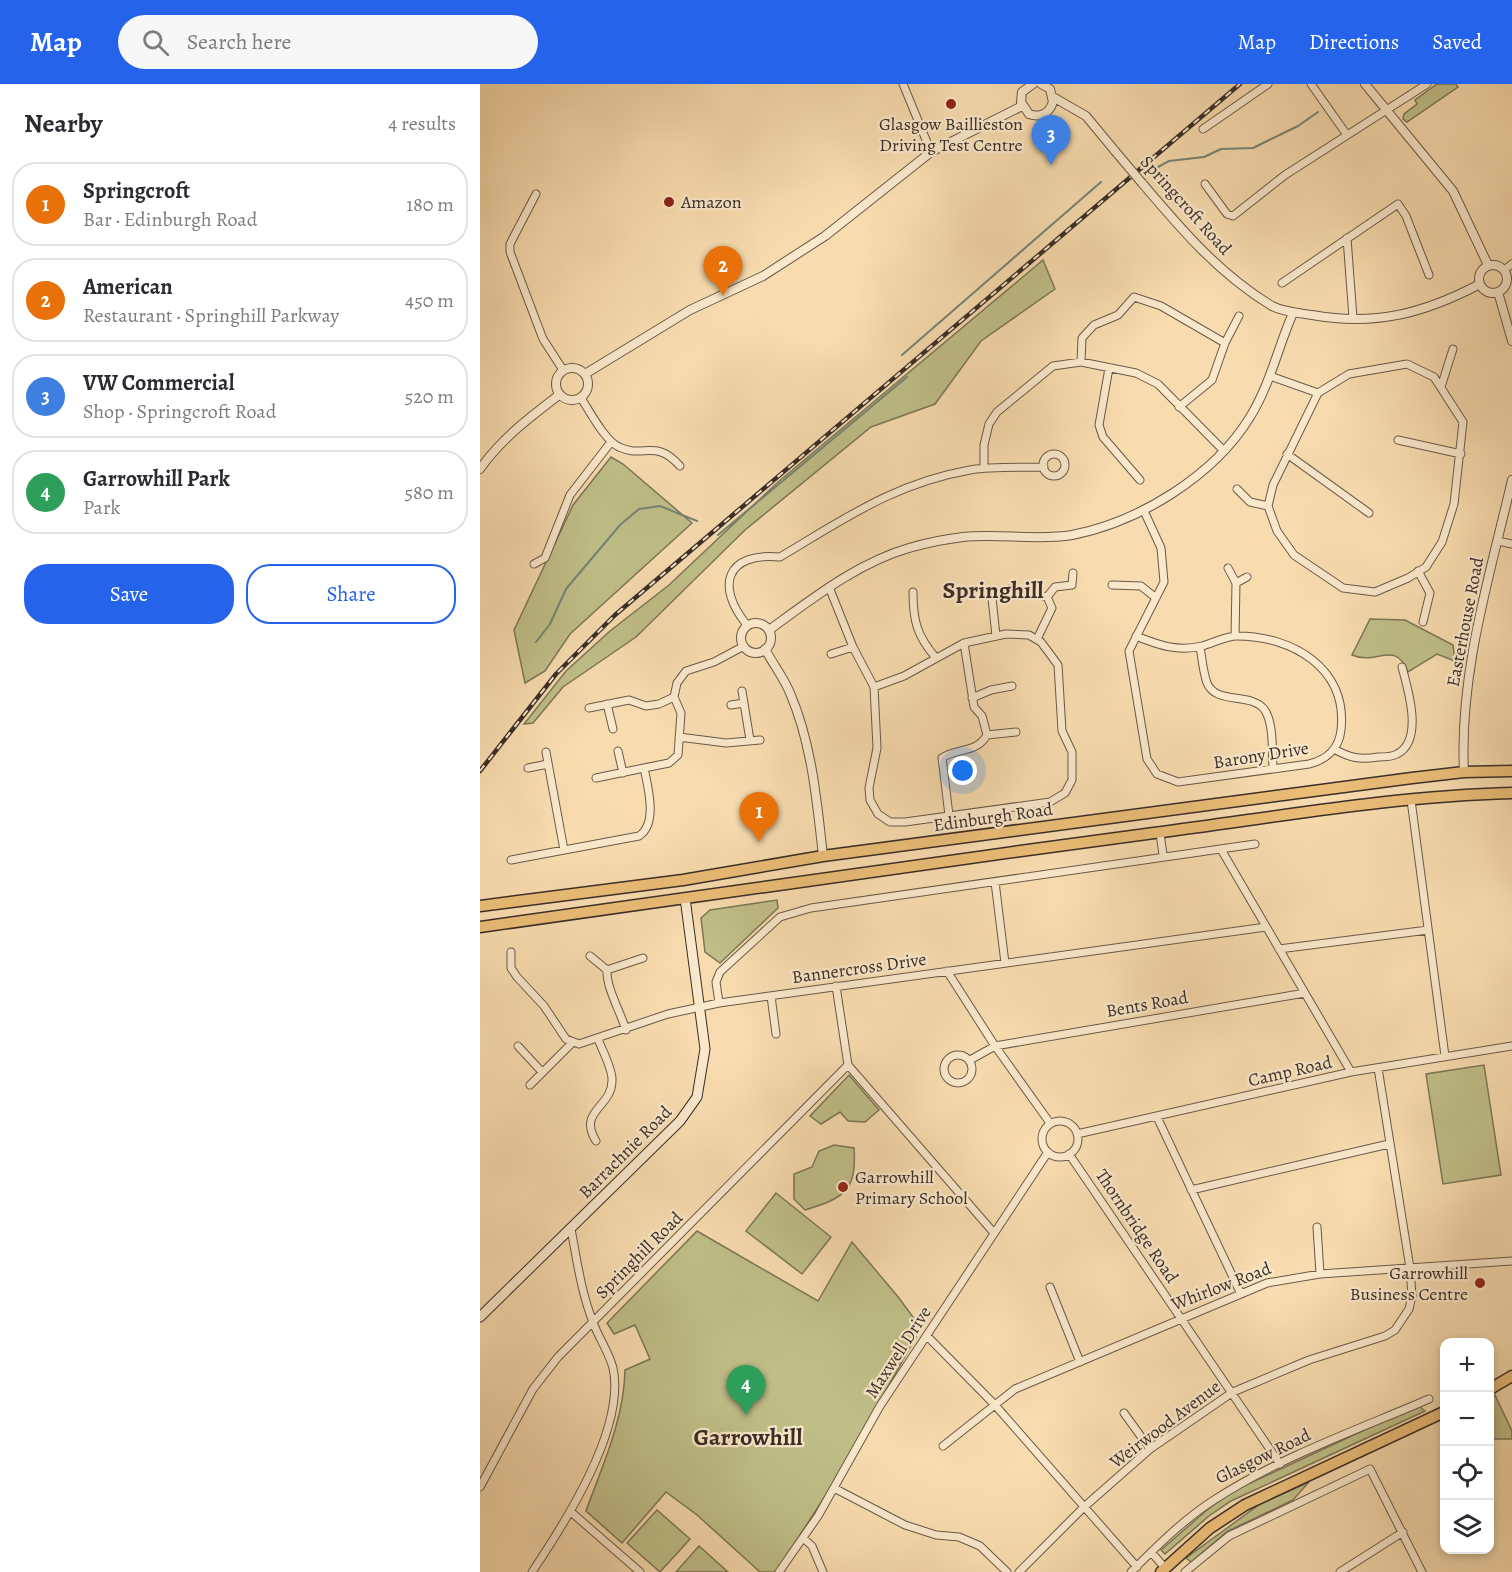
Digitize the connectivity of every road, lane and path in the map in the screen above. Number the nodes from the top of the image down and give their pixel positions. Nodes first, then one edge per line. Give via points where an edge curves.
1 (903, 84) edge
2 (1042, 84) edge
3 (1268, 84) edge
4 (1311, 84) edge
5 (1365, 84) edge
6 (1427, 84) edge
7 (1028, 86) edge
8 (1053, 97) junction
9 (1022, 106) junction
10 (1387, 112) junction
11 (1203, 129) dead end
12 (1347, 135) junction
13 (931, 152) junction
14 (1205, 184) dead end
15 (536, 195) dead end
16 (1347, 238) junction
17 (1512, 264) edge
18 (1488, 265) junction
19 (1504, 270) junction
20 (1429, 274) dead end
21 (1282, 283) dead end
22 (1480, 284) junction
23 (1498, 292) junction
24 (1293, 313) junction
25 (1239, 316) dead end
26 (1353, 318) junction
27 (1512, 341) edge
28 (1225, 344) junction
29 (1453, 349) dead end
30 (1081, 362) junction
31 (1109, 368) junction
32 (563, 370) junction
33 (585, 374) junction
34 (1270, 376) junction
35 (1441, 387) junction
36 (1317, 393) junction
37 (559, 395) junction
38 (580, 398) junction
39 (1179, 407) junction
40 (1398, 440) dead end
41 (611, 442) junction
42 (1224, 451) junction
43 (1287, 454) junction
44 (1461, 454) junction
45 (680, 466) dead end
46 (1044, 467) dead end
47 (984, 468) junction
48 (480, 469) edge
49 (1140, 480) dead end
50 (1512, 480) edge
51 (1237, 489) dead end
52 (1268, 506) junction
53 (1144, 511) junction
54 (1369, 513) dead end
55 (1498, 541) junction
56 (1512, 544) edge
57 (534, 564) dead end
58 (1228, 568) dead end
59 (1418, 571) junction
60 (1073, 573) dead end
61 (1247, 577) dead end
62 (1236, 583) junction
63 (1112, 585) dead end
64 (829, 587) junction
65 (913, 592) dead end
66 (1047, 597) junction
67 (1156, 598) junction
68 (1423, 622) dead end
69 (747, 625) junction
70 (768, 630) junction
71 (996, 636) junction
72 (1136, 636) junction
73 (1235, 636) junction
74 (1037, 639) junction
75 (964, 643) junction
76 (744, 646) junction
77 (852, 647) junction
78 (1200, 647) junction
79 (765, 650) junction
80 (831, 654) dead end
81 (936, 658) junction
82 (1402, 667) dead end
83 (1012, 686) dead end
84 (874, 687) junction
85 (742, 691) dead end
86 (674, 697) junction
87 (972, 698) junction
88 (744, 703) junction
89 (607, 704) junction
90 (731, 705) dead end
91 (589, 708) dead end
92 (613, 729) dead end
93 (1016, 732) dead end
94 (987, 735) junction
95 (679, 737) junction
96 (750, 740) junction
97 (760, 740) dead end
98 (1334, 749) junction
99 (546, 752) dead end
100 (618, 752) dead end
101 (548, 764) junction
102 (528, 768) dead end
103 (644, 768) junction
104 (1273, 768) junction
105 (1512, 771) edge
106 (1464, 772) junction
107 (623, 773) junction
108 (596, 778) dead end
109 (1381, 782) junction
110 (1512, 793) edge
111 (1466, 794) junction
112 (1411, 800) junction
113 (1383, 803) junction
114 (1157, 812) junction
115 (949, 815) junction
116 (1160, 833) junction
117 (1255, 844) dead end
118 (564, 850) junction
119 (1222, 851) junction
120 (1163, 855) junction
121 (823, 856) junction
122 (511, 860) dead end
123 (826, 877) junction
124 (683, 879) junction
125 (995, 882) junction
126 (685, 898) junction
127 (480, 906) edge
128 (480, 927) edge
129 (1266, 927) junction
130 (1428, 930) junction
131 (1279, 949) junction
132 (511, 952) dead end
133 (590, 956) dead end
134 (643, 958) dead end
135 (1005, 963) junction
136 (607, 970) junction
137 (946, 971) junction
138 (836, 986) junction
139 (1305, 993) junction
140 (771, 996) junction
141 (719, 1003) junction
142 (701, 1006) junction
143 (626, 1030) junction
144 (776, 1034) dead end
145 (598, 1039) junction
146 (572, 1043) junction
147 (518, 1046) dead end
148 (995, 1046) junction
149 (1512, 1046) edge
150 (1445, 1056) junction
151 (970, 1060) junction
152 (848, 1065) junction
153 (1378, 1068) junction
154 (542, 1072) junction
155 (1351, 1072) junction
156 (530, 1085) dead end
157 (1157, 1117) junction
158 (1050, 1123) junction
159 (1077, 1134) junction
160 (596, 1141) dead end
161 (1389, 1144) junction
162 (1048, 1152) junction
163 (1069, 1154) junction
164 (1191, 1190) junction
165 (1317, 1227) dead end
166 (571, 1228) junction
167 (993, 1233) junction
168 (1512, 1261) edge
169 (1410, 1268) junction
170 (1320, 1274) junction
171 (1050, 1287) dead end
172 (1240, 1292) junction
173 (480, 1317) edge
174 (1181, 1317) junction
175 (593, 1323) junction
176 (927, 1336) junction
177 (1080, 1362) junction
178 (1512, 1376) edge
179 (1494, 1387) edge
180 (1233, 1392) junction
181 (1429, 1399) dead end
182 (995, 1405) junction
183 (1124, 1413) dead end
184 (1440, 1414) edge
185 (944, 1446) dead end
186 (1150, 1449) junction
187 (1280, 1464) junction
188 (480, 1487) edge
189 (834, 1488) junction
190 (1084, 1507) junction
191 (571, 1512) junction
192 (1403, 1532) junction
193 (803, 1538) junction
194 (1152, 1553) junction
195 (1134, 1569) edge
196 (1163, 1570) edge
197 (532, 1572) edge
198 (640, 1572) edge
199 (779, 1572) edge
200 (823, 1572) edge
201 (1007, 1572) edge
202 (1019, 1572) edge
203 (1185, 1572) edge
204 (1340, 1572) edge
205 (1422, 1572) edge

1 - 13 street
2 - 8 street
3 - 11 street
4 - 12 street
5 - 10 street
6 - 10 street
7 - 9 street via 1021,97
8 - 9 street via 1049,112 1039,116 1029,114
8 - 24 street, Springcroft Road, bridge via 1086,116 1211,261 1274,307
9 - 13 street
10 - 12 street
10 - 18 street via 1453,191
12 - 14 street via 1285,175 1233,216 1227,214
13 - 33 street via 825,236 763,276 690,310
15 - 32 street via 510,244 510,252 543,339
16 - 20 street via 1398,204
16 - 21 street
16 - 26 street
17 - 19 street
18 - 19 street
18 - 22 street via 1479,275
19 - 23 street via 1507,283
22 - 23 street via 1490,293
22 - 26 street, Springcroft Road via 1453,298 1392,318
23 - 27 street
24 - 26 street, Springcroft Road
24 - 34 street
25 - 28 street
28 - 30 street via 1161,306 1134,297 1118,315 1094,325 1082,338
28 - 39 street via 1212,380
29 - 35 street
30 - 31 street
30 - 47 street via 1053,366 997,412 989,424 984,445
31 - 39 street via 1136,373 1158,384
31 - 49 street via 1099,425 1103,437
32 - 33 street via 572,368
32 - 37 street via 555,384
33 - 38 street via 588,384
34 - 36 street
34 - 42 street via 1250,418
35 - 36 street via 1434,377 1407,364 1349,374
35 - 44 street via 1463,422
36 - 43 street
37 - 38 street via 567,400
37 - 48 street via 526,420
38 - 41 street
39 - 42 street
40 - 44 street
41 - 45 street via 630,450 669,454
41 - 57 street via 570,495 545,558
42 - 53 street via 1197,478
43 - 52 street
43 - 54 street
44 - 59 street via 1454,504 1442,542 1426,567
46 - 47 street
47 - 69 street via 895,490 780,557 764,555 747,560 736,568 728,593
50 - 55 street, Easterhouse Road
51 - 52 street via 1250,502
52 - 59 street via 1277,531 1294,555 1343,588 1375,592
53 - 64 street via 1073,535 964,537 909,548
53 - 67 street, Barony Drive via 1161,548 1164,582
55 - 56 street
55 - 106 street, Easterhouse Road via 1469,676
58 - 62 street
59 - 68 street via 1430,593
60 - 66 street via 1072,585 1055,587
61 - 62 street
62 - 73 street
63 - 67 street via 1142,586
64 - 70 street
64 - 77 street
65 - 81 street via 913,618 925,645
66 - 71 street via 1012,588 992,598
66 - 74 street via 1052,608
67 - 72 street, Barony Drive
69 - 70 street via 759,623
69 - 76 street via 741,636
70 - 79 street via 770,642
71 - 74 street via 1029,635
71 - 75 street
72 - 78 street, Barony Drive via 1164,648
72 - 104 street, Barony Drive via 1129,651 1147,759 1157,774 1178,782
73 - 78 street, Barony Drive
73 - 98 street, Barony Drive via 1295,647 1324,669 1337,694 1341,729
74 - 115 street via 1058,664 1062,731 1072,752 1072,780 1065,793 1050,802
75 - 81 street
75 - 87 street
76 - 79 street via 756,652
76 - 86 street via 686,671 677,682
77 - 80 street
77 - 84 street
78 - 104 street via 1211,689 1218,695 1256,702 1265,710
79 - 121 street via 790,693 810,758
81 - 84 street
82 - 98 street via 1412,725 1410,741 1396,754 1362,760 1351,759
83 - 87 street
84 - 115 street via 876,748 869,788 878,814 890,822
85 - 88 street
86 - 89 street via 646,706 629,700
86 - 95 street via 681,713
87 - 94 street
88 - 90 street
88 - 96 street
89 - 91 street
89 - 92 street
93 - 94 street
94 - 115 street via 969,751 949,753 942,758
95 - 96 street via 726,743
95 - 103 street via 678,755 673,761
96 - 97 street
98 - 104 street, Barony Drive via 1318,762
99 - 101 street
100 - 107 street
101 - 102 street
101 - 118 street
103 - 107 street
103 - 118 street via 649,789 647,832
105 - 106 main road, Edinburgh Road
106 - 109 main road, Edinburgh Road
106 - 111 main road
107 - 108 street
109 - 113 main road
109 - 114 main road, Edinburgh Road
110 - 111 main road, Edinburgh Road
111 - 112 main road, Edinburgh Road
112 - 113 main road, Edinburgh Road
112 - 130 street
113 - 116 main road, Edinburgh Road
114 - 116 main road
114 - 121 main road, Edinburgh Road
116 - 120 street
116 - 123 main road, Edinburgh Road
117 - 119 street
118 - 122 street
119 - 120 street
119 - 129 street
120 - 125 street
121 - 123 main road
121 - 124 main road, Edinburgh Road
123 - 126 main road, Edinburgh Road
124 - 126 main road
124 - 127 main road, Edinburgh Road
125 - 135 street
125 - 141 street via 811,908 780,917 720,972 716,982
126 - 128 main road, Edinburgh Road
126 - 142 main road, Barrachnie Road
129 - 131 street
129 - 135 street, Bannercross Drive
130 - 131 street
130 - 150 street
131 - 139 street
132 - 146 street via 511,968 517,977
133 - 136 street
134 - 136 street
135 - 137 street, Bannercross Drive
136 - 143 street via 606,983 617,1001
137 - 138 street, Bannercross Drive
137 - 148 street
138 - 140 street, Bannercross Drive
138 - 152 street
139 - 148 street, Bents Road
139 - 155 street
140 - 141 street, Bannercross Drive
140 - 144 street
141 - 142 street, Bannercross Drive
142 - 143 street, Bannercross Drive
142 - 166 main road, Barrachnie Road via 705,1049 697,1097 680,1121
143 - 145 street, Bannercross Drive
145 - 146 street, Bannercross Drive
145 - 160 street via 613,1078 608,1097 590,1119 589,1130
146 - 154 street
147 - 154 street
148 - 151 street, Bents Road
148 - 158 street
149 - 150 street, Camp Road
150 - 153 street, Camp Road
151 - 151 street via 952,1055 944,1066 945,1075 956,1083 965,1081 971,1074
152 - 167 street
152 - 175 street, Springhill Road
153 - 155 street, Camp Road
153 - 161 street, Weirwood Avenue
154 - 156 street
155 - 157 street, Camp Road
157 - 159 street, Camp Road
157 - 164 street
158 - 159 street via 1066,1122
158 - 162 street via 1042,1137
159 - 163 street via 1076,1145
161 - 164 street
161 - 169 street, Weirwood Avenue
162 - 163 street
162 - 167 street, Maxwell Drive
163 - 174 street, Thornbridge Road
164 - 172 street
165 - 170 street
166 - 173 main road, Barrachnie Road
166 - 175 street via 581,1286
167 - 176 street, Maxwell Drive
168 - 169 street, Whirlow Road
169 - 170 street, Whirlow Road
169 - 180 street, Weirwood Avenue via 1409,1309 1395,1330
170 - 172 street, Whirlow Road via 1286,1278
171 - 177 street
172 - 174 street, Whirlow Road
174 - 177 street, Whirlow Road
174 - 180 street, Thornbridge Road
175 - 188 street, Springhill Road via 558,1357 533,1389
175 - 191 street via 613,1366 616,1392 611,1420
176 - 182 street
176 - 189 street, Maxwell Drive via 880,1406
177 - 182 street, Whirlow Road via 1015,1389
178 - 179 main road
180 - 186 street, Weirwood Avenue
180 - 187 street, Thornbridge Road
181 - 187 street, Glasgow Road
182 - 185 street, Whirlow Road
182 - 190 street
183 - 186 street
184 - 196 main road, Glasgow Road via 1245,1505 1210,1528
186 - 190 street, Weirwood Avenue
187 - 194 street, Glasgow Road via 1212,1500
189 - 193 street, Maxwell Drive
189 - 201 street via 905,1526 959,1537 980,1546
190 - 195 street
190 - 202 street, Weirwood Avenue
191 - 197 street
191 - 198 street
192 - 203 street via 1370,1469 1229,1536
192 - 204 street
192 - 205 street
193 - 199 street, Maxwell Drive
193 - 200 street via 812,1546
194 - 195 street, Glasgow Road
194 - 196 street

